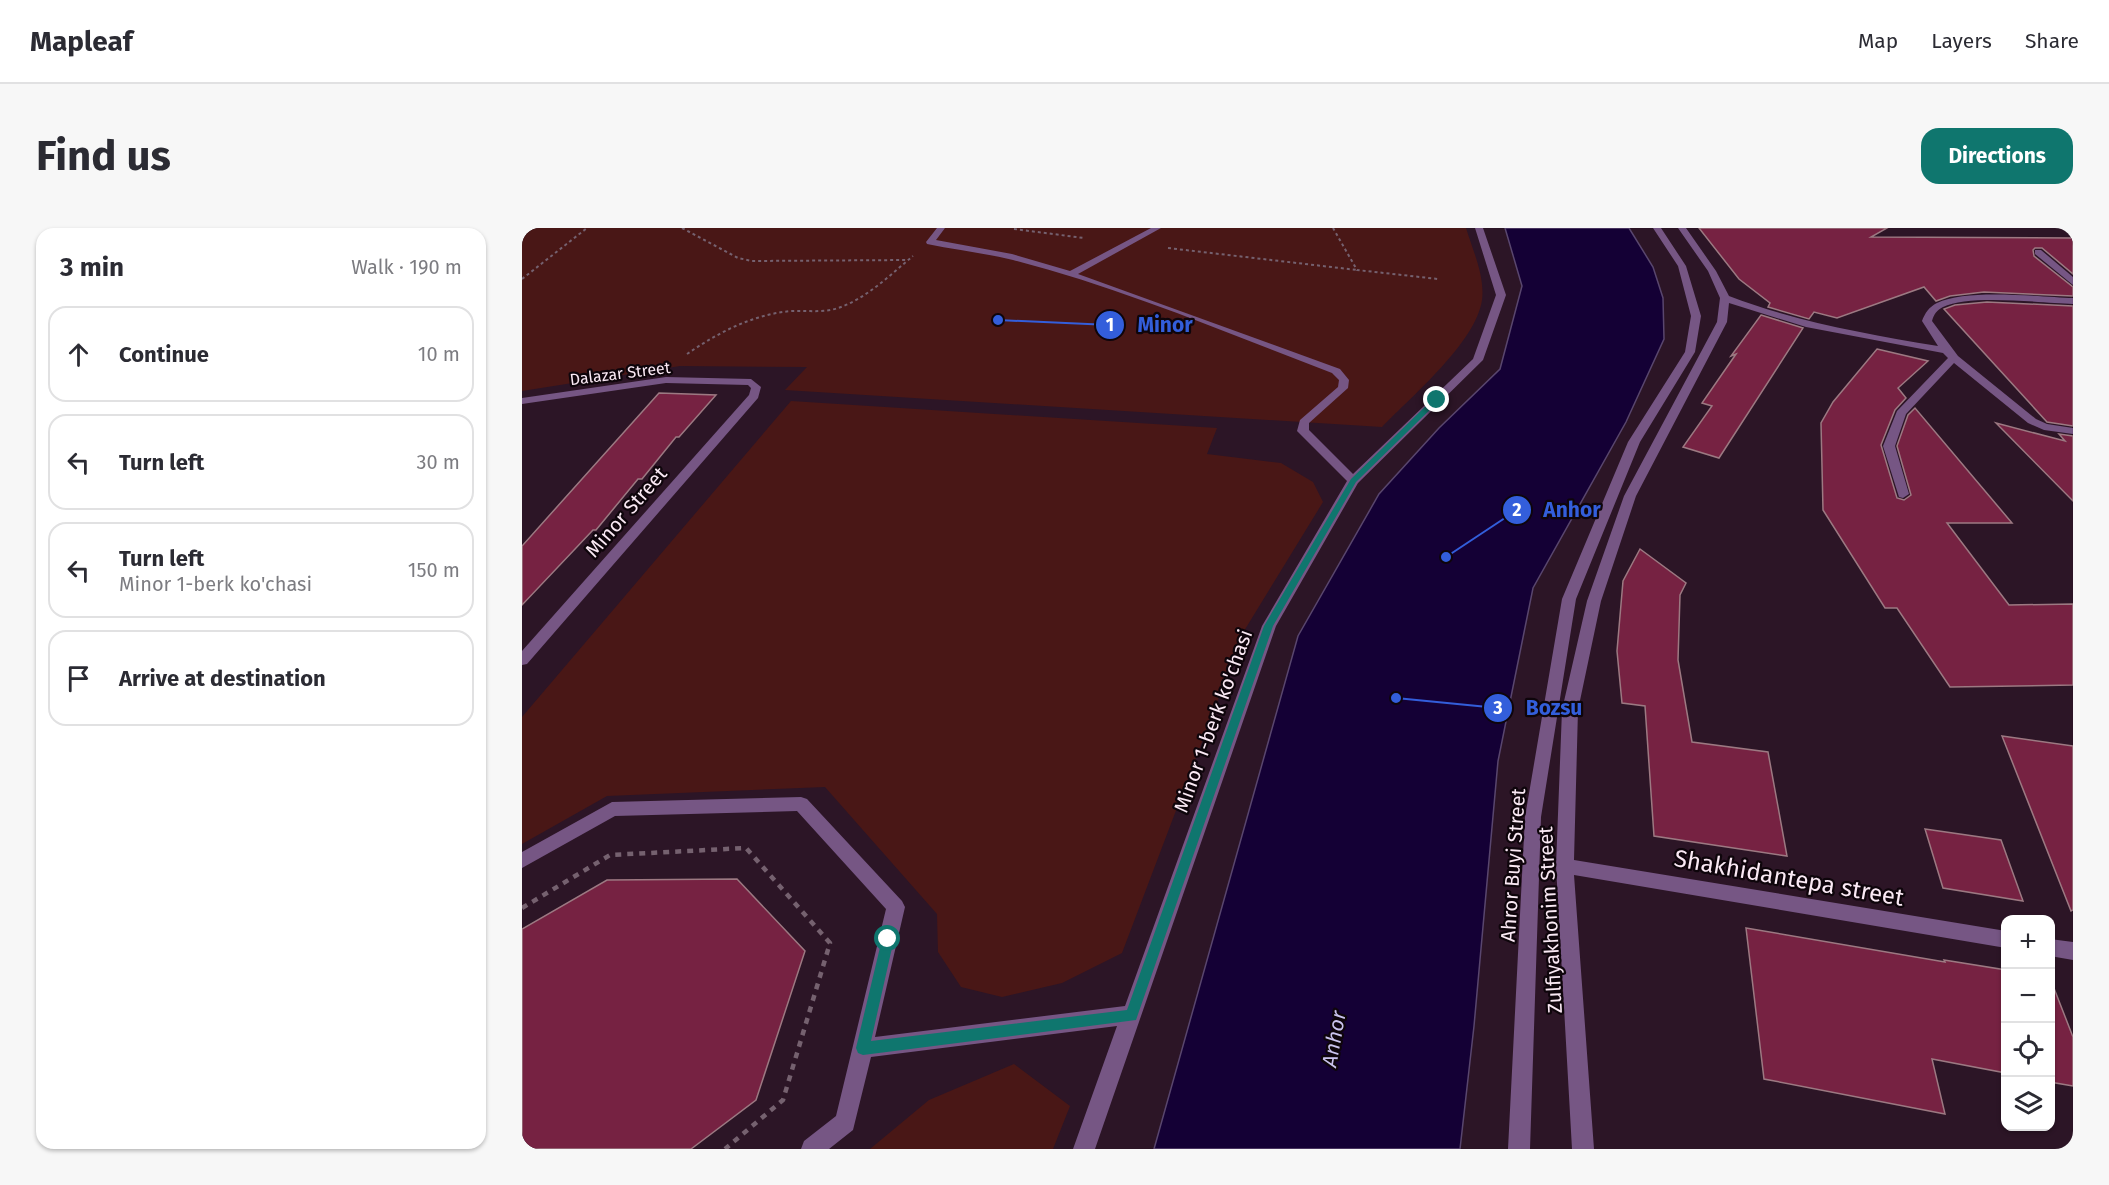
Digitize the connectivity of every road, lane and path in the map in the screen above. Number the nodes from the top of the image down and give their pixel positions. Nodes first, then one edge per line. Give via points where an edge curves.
1 (587, 228) edge
2 (682, 228) edge
3 (941, 228) edge
4 (1157, 228) edge
5 (1333, 228) edge
6 (1479, 228) edge
7 (1657, 228) edge
8 (1682, 228) edge
9 (1012, 229) edge
10 (930, 242) junction
11 (1129, 243) junction
12 (2038, 252) dead end
13 (908, 260) junction
14 (1357, 270) junction
15 (1071, 274) junction
16 (522, 279) edge
17 (1438, 279) dead end
18 (2073, 282) edge
19 (1725, 298) junction
20 (2073, 301) edge
21 (687, 354) dead end
22 (1950, 354) junction
23 (756, 387) joint
24 (522, 401) edge
25 (2073, 431) edge
26 (1353, 481) junction
27 (1903, 494) dead end
28 (522, 660) edge
29 (522, 861) edge
30 (1565, 866) junction
31 (522, 908) edge
32 (2001, 939) edge
33 (2055, 948) edge
34 (2073, 951) edge
35 (1131, 1015) junction
36 (863, 1048) junction
37 (725, 1149) edge
38 (812, 1149) edge
39 (1084, 1149) edge
40 (1519, 1149) edge
41 (1583, 1149) edge

1 - 16 path
2 - 13 path via 738,258 752,261
3 - 10 street
4 - 11 street
5 - 14 path
6 - 26 street, Minor 1-berk ko'chasi via 1501,295 1478,360
7 - 40 street, Ahror Buyi Street via 1682,266 1696,316 1690,351 1634,442 1569,599 1533,817
8 - 19 street via 1712,271
9 - 11 path
10 - 13 path
10 - 15 street via 1012,257
11 - 14 path
11 - 15 street
12 - 18 street
13 - 21 path via 864,295 836,308 784,312 747,321
14 - 17 path
15 - 26 street via 1336,371 1344,380 1343,388 1304,422 1303,430
19 - 22 street via 1765,314 1826,330
19 - 30 street, Zulfiyakhonim Street via 1722,322 1630,496 1592,610 1570,710
20 - 22 street via 1980,299 1944,303 1933,309 1927,321
22 - 25 street via 2031,421
22 - 27 street via 1901,413 1889,446
23 - 24 street, Dalazar Street via 751,382 666,380
23 - 28 street, Minor Street via 753,396
26 - 35 street, Minor 1-berk ko'chasi via 1269,626
29 - 36 street via 612,809 801,804 896,907
30 - 32 street, Shakhidantepa street
30 - 41 street, Zulfiyakhonim Street
31 - 37 path via 610,855 746,848 830,943 783,1100
33 - 34 street
35 - 36 street
35 - 39 street, Minor 1-berk ko'chasi
36 - 38 street via 845,1122

